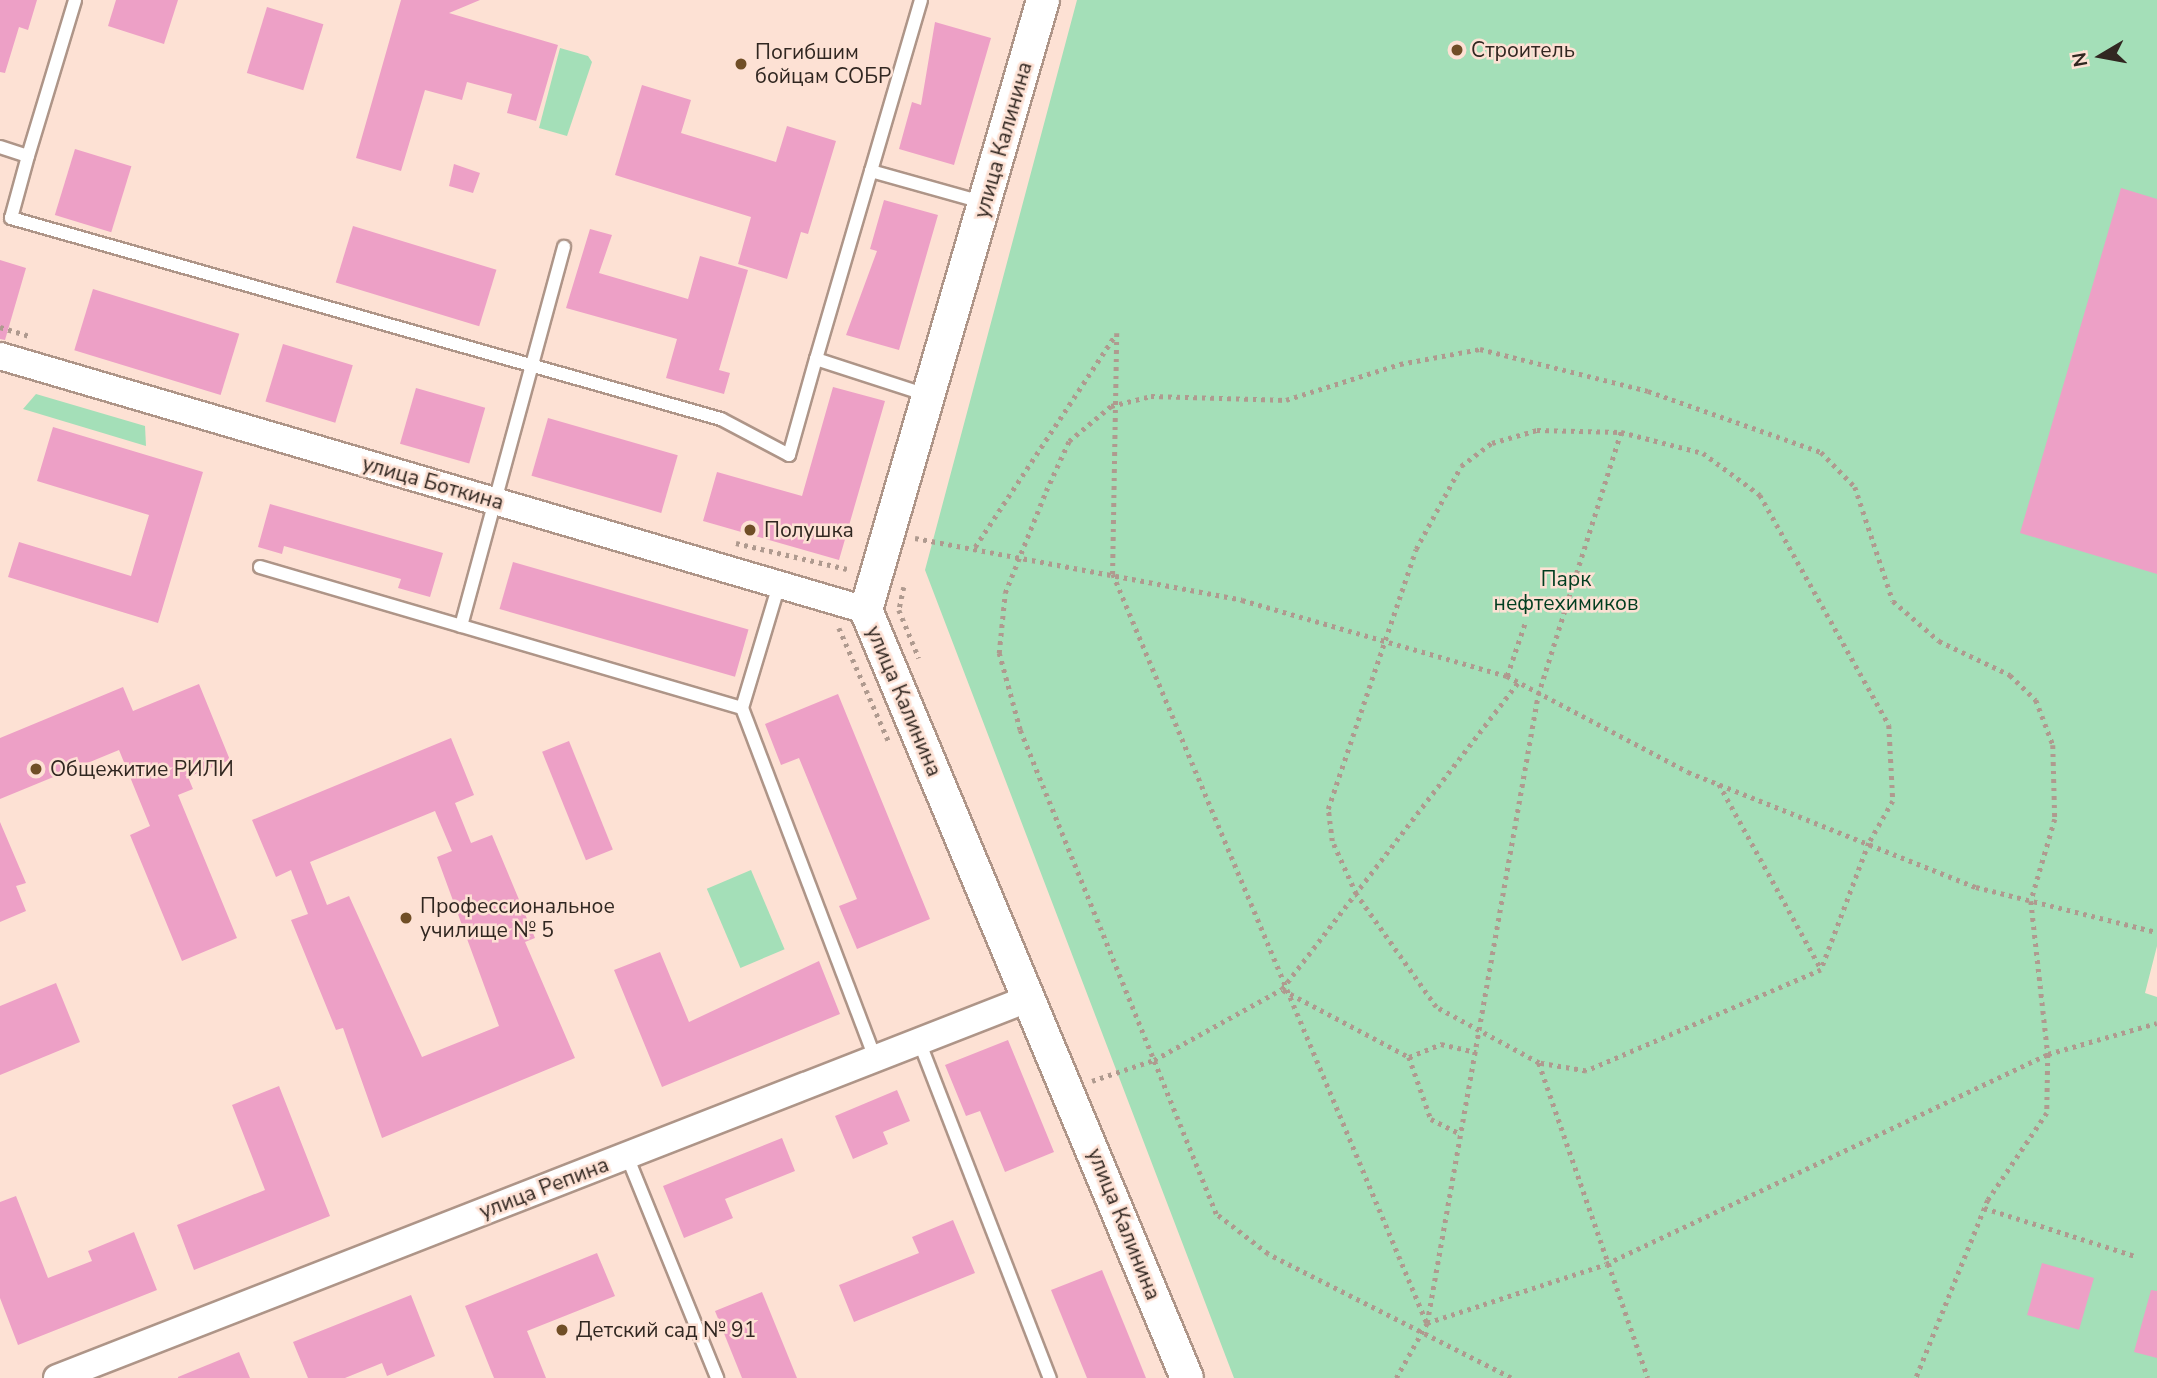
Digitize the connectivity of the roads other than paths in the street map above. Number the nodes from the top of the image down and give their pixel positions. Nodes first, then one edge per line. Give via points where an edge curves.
1 (75, 0) edge
2 (921, 0) edge
3 (1043, 0) edge
4 (0, 147) edge
5 (29, 156) junction
6 (871, 171) junction
7 (984, 203) junction
8 (564, 247) dead end
9 (0, 356) edge
10 (816, 359) junction
11 (533, 366) junction
12 (928, 396) junction
13 (497, 502) junction
14 (260, 567) dead end
15 (779, 585) junction
16 (866, 610) junction
17 (461, 626) junction
18 (742, 708) junction
19 (1030, 998) junction
20 (919, 1041) junction
21 (875, 1058) junction
22 (627, 1156) junction
23 (58, 1378) edge
24 (717, 1378) edge
25 (1050, 1378) edge
26 (1187, 1378) edge

1 - 5 lane
2 - 6 lane
3 - 7 street, улица Калинина
4 - 5 lane
5 - 11 lane via 10,218
6 - 7 lane
6 - 10 lane
7 - 12 street, улица Калинина
8 - 11 lane
9 - 13 street, улица Боткина
10 - 11 lane via 789,455 721,419
10 - 12 lane
11 - 13 lane
12 - 16 street, улица Калинина via 898,550
13 - 15 street, улица Боткина
13 - 17 lane
14 - 17 lane
15 - 16 street, улица Боткина
15 - 18 lane
16 - 19 street, улица Калинина
17 - 18 lane
18 - 21 lane
19 - 20 street, улица Репина
19 - 26 street, улица Калинина
20 - 21 street, улица Репина
20 - 25 lane
21 - 22 street, улица Репина
22 - 23 street, улица Репина
22 - 24 lane

